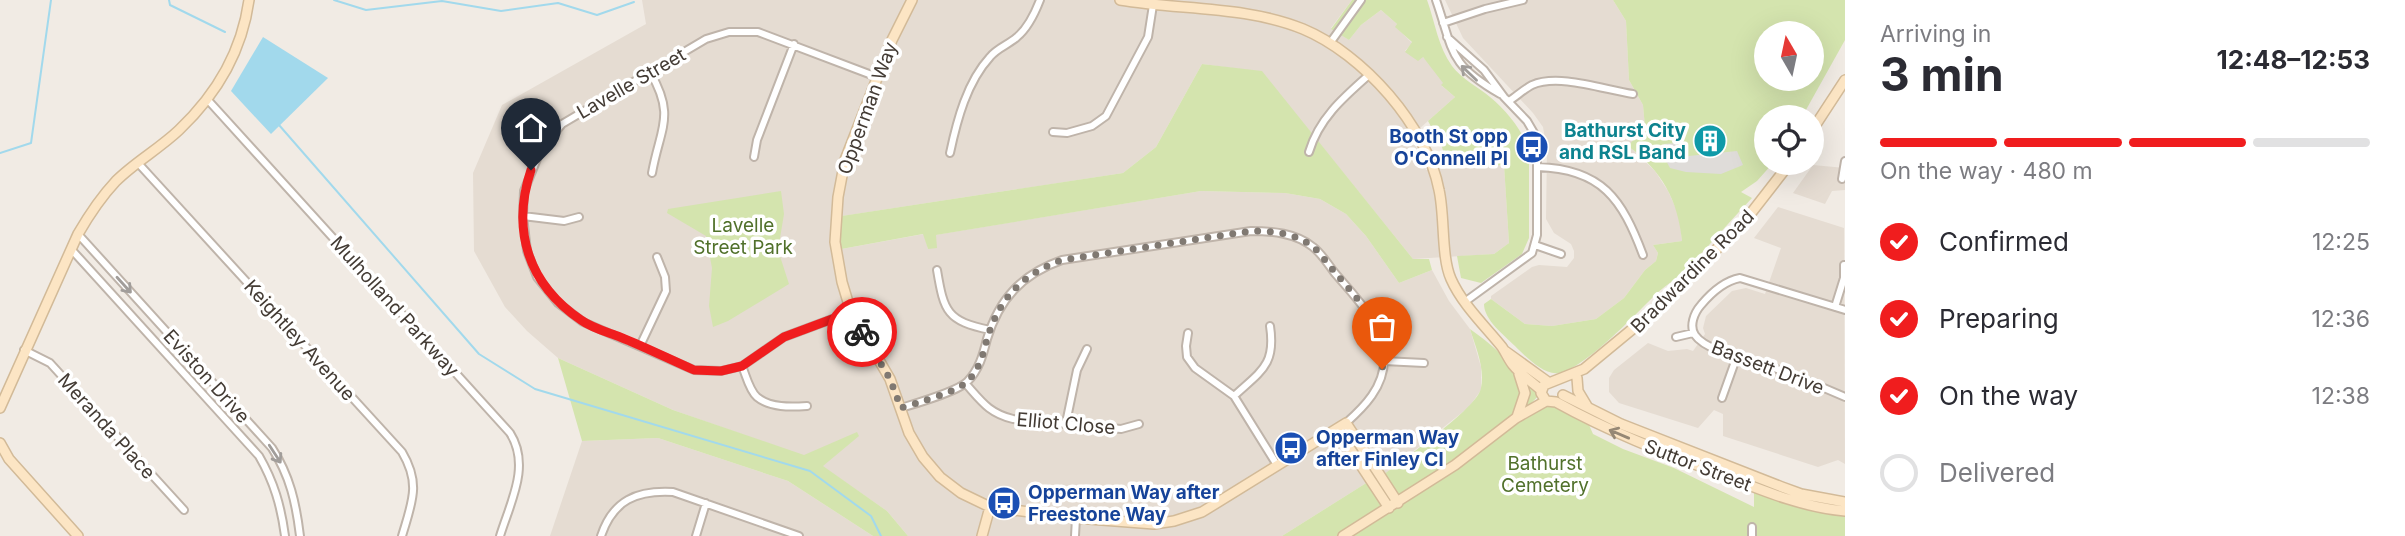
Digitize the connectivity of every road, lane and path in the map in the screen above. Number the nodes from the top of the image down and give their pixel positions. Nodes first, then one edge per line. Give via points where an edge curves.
1 (249, 0) edge
2 (912, 0) edge
3 (1040, 0) edge
4 (1120, 0) edge
5 (1361, 0) edge
6 (1436, 0) edge
7 (1522, 0) edge
8 (1153, 5) junction
9 (1443, 23) junction
10 (1447, 37) junction
11 (1330, 43) junction
12 (794, 44) junction
13 (650, 72) junction
14 (1370, 74) junction
15 (877, 77) junction
16 (1845, 80) edge
17 (1633, 94) dead end
18 (207, 99) junction
19 (1507, 99) junction
20 (1824, 112) edge
21 (1053, 132) dead end
22 (1309, 152) dead end
23 (950, 153) dead end
24 (754, 157) dead end
25 (1845, 161) edge
26 (138, 163) junction
27 (1538, 167) junction
28 (652, 173) dead end
29 (1781, 175) edge
30 (1842, 180) dead end
31 (523, 216) junction
32 (579, 217) dead end
33 (78, 234) junction
34 (1535, 245) junction
35 (71, 249) junction
36 (1561, 254) dead end
37 (1643, 255) dead end
38 (657, 257) dead end
39 (1844, 264) edge
40 (937, 270) dead end
41 (1466, 301) junction
42 (1835, 307) junction
43 (1845, 310) edge
44 (851, 312) junction
45 (1270, 326) dead end
46 (990, 330) junction
47 (1693, 332) junction
48 (1188, 333) dead end
49 (1676, 337) dead end
50 (640, 346) junction
51 (1087, 349) dead end
52 (24, 350) junction
53 (1504, 350) junction
54 (1737, 356) junction
55 (1384, 361) junction
56 (1423, 363) dead end
57 (742, 366) junction
58 (1513, 366) junction
59 (1584, 369) junction
60 (1577, 378) junction
61 (966, 384) junction
62 (1552, 392) junction
63 (1234, 396) junction
64 (1845, 397) edge
65 (1722, 398) dead end
66 (807, 406) dead end
67 (0, 408) edge
68 (901, 408) junction
69 (1590, 410) junction
70 (1516, 418) junction
71 (1066, 423) junction
72 (1139, 425) dead end
73 (1342, 426) junction
74 (0, 443) edge
75 (1277, 465) junction
76 (1845, 502) edge
77 (706, 503) junction
78 (1394, 505) junction
79 (990, 507) junction
80 (184, 510) dead end
81 (1845, 511) edge
82 (1076, 518) junction
83 (1752, 527) dead end
84 (78, 536) edge
85 (285, 536) edge
86 (300, 536) edge
87 (402, 536) edge
88 (500, 536) edge
89 (601, 536) edge
90 (696, 536) edge
91 (799, 536) edge
92 (982, 536) edge
93 (1075, 536) edge
94 (1343, 536) edge
95 (1752, 536) edge

1 - 18 street via 237,48
2 - 15 street, Opperman Way
3 - 23 street via 1018,36 993,53 978,71 956,124
4 - 8 street, Suttor Street
5 - 11 street
6 - 9 street
7 - 9 street
8 - 11 street, Suttor Street via 1280,21
8 - 21 street via 1147,37 1106,116 1067,134
9 - 10 street
10 - 19 street via 1484,70
19 -> 10 street via 1464,69
11 - 14 street, Suttor Street
12 - 13 street, Lavelle Street via 758,32 729,32
12 - 15 street, Lavelle Street
12 - 24 street
13 - 28 street via 661,90 666,115
13 - 31 street, Lavelle Street via 562,124 531,170
14 - 22 street via 1318,127
14 - 41 street, Suttor Street via 1412,125 1429,154 1439,190 1451,279
15 - 44 street, Opperman Way via 845,160 836,207 835,243
16 - 20 street
17 - 19 street via 1547,82
18 - 26 street via 178,131
18 - 88 street, Mulholland Parkway via 510,433 519,449 520,472
19 - 27 street via 1534,133
25 - 30 street
26 - 33 street via 101,198
26 - 87 street, Keightley Avenue via 401,452 414,484
27 - 34 street
27 - 37 street via 1574,172 1608,191 1629,219
29 - 59 street, Bradwardine Road via 1686,282
31 - 32 street via 564,221
31 - 50 street, Lavelle Street via 527,251 537,276 558,303 583,322
33 - 35 street
33 -> 86 street, Eviston Drive via 272,448 291,486
34 - 36 street
34 - 41 street via 1524,260
35 - 52 street
35 - 85 street, Eviston Drive via 259,456 279,497
38 - 50 street via 666,291
39 - 42 street
40 - 46 street via 949,314 965,325
41 - 53 street, Suttor Street
42 - 43 street, Bassett Drive
42 - 47 street, Bassett Drive via 1747,279 1732,279 1698,309
44 - 57 street, Lavelle Street via 784,337
44 - 68 street, Opperman Way via 890,379
45 - 63 street via 1271,355
46 - 55 street via 1011,290 1054,263 1270,231 1313,247 1376,325
46 - 61 street via 980,365
47 - 49 street, Bassett Drive
47 - 54 street, Bassett Drive via 1708,345
48 - 63 street via 1187,357 1195,368
50 - 57 street, Lavelle Street via 694,370
51 - 71 street via 1077,370
52 - 67 street
52 - 80 street, Meranda Place via 50,363
53 - 58 street, Suttor Street
53 - 62 street, Suttor Street
54 - 64 street, Bassett Drive
54 - 65 street
55 - 56 street
55 - 73 street via 1373,394
57 - 66 street via 757,398 788,407
58 - 62 street, Suttor Street
58 - 70 street via 1525,393
59 - 60 street, Bradwardine Road
59 - 62 street, Bradwardine Road
60 - 62 street, Bradwardine Road
60 - 69 street
61 - 68 street
61 - 71 street, Elliot Close via 997,415
62 - 69 street, Suttor Street
62 - 70 street, Bradwardine Road
81 -> 62 street, Suttor Street via 1780,497 1619,434
63 - 75 street
68 - 79 street, Opperman Way via 909,433 931,467 961,492
69 - 76 street, Suttor Street via 1801,494
70 - 78 street, Bradwardine Road
71 - 72 street, Elliot Close via 1121,429
73 - 75 street, Opperman Way
73 - 78 street
74 - 84 street
75 - 82 street, Opperman Way via 1202,512 1174,521 1154,524
77 - 89 street via 673,492 631,497 614,510
77 - 90 street
77 - 91 street
78 - 94 street, Bradwardine Road
79 - 82 street, Opperman Way
79 - 92 street
82 - 93 street
83 - 95 street

